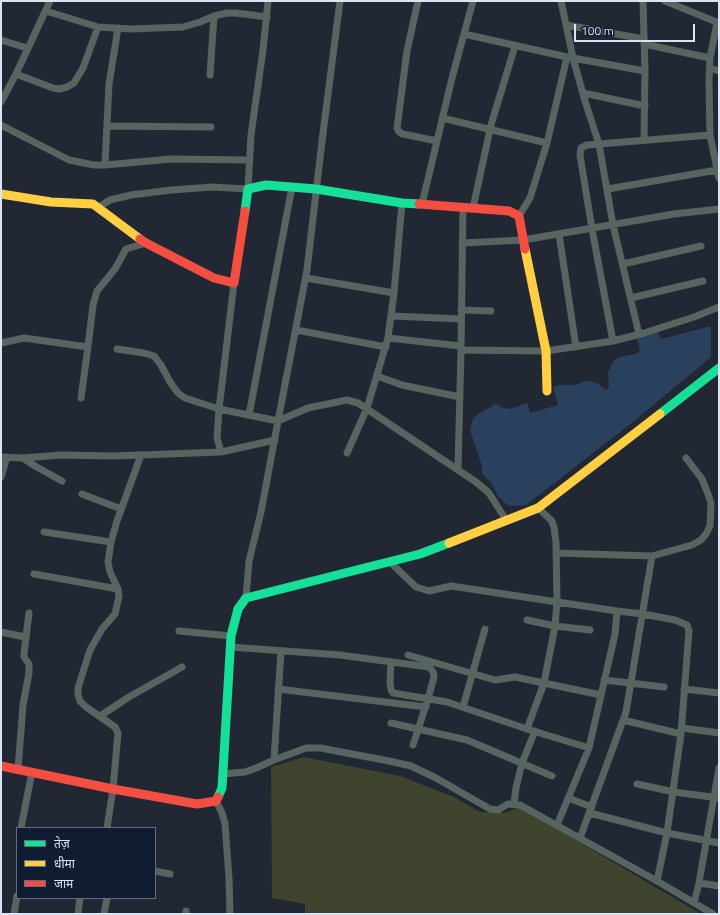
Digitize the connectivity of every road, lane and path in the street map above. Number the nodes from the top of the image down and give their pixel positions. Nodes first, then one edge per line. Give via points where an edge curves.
1 (268, 1) edge
2 (340, 1) edge
3 (418, 1) edge
4 (473, 1) edge
5 (561, 1) edge
6 (643, 1) edge
7 (665, 1) edge
8 (48, 2) edge
9 (46, 11) junction
10 (214, 16) junction
11 (267, 17) junction
12 (718, 23) edge
13 (566, 25) junction
14 (98, 27) junction
15 (118, 28) junction
16 (464, 34) junction
17 (1, 40) edge
18 (644, 41) junction
19 (515, 46) junction
20 (28, 48) junction
21 (570, 58) junction
22 (710, 58) junction
23 (710, 68) junction
24 (645, 71) junction
25 (719, 71) edge
26 (16, 74) junction
27 (210, 75) dead end
28 (583, 93) junction
29 (1, 102) edge
30 (645, 106) junction
31 (442, 118) junction
32 (1, 125) edge
33 (107, 126) junction
34 (211, 127) dead end
35 (490, 129) junction
36 (710, 135) junction
37 (644, 140) junction
38 (437, 141) junction
39 (547, 143) junction
40 (600, 144) junction
41 (250, 160) junction
42 (105, 165) junction
43 (717, 170) junction
44 (719, 178) edge
45 (292, 187) junction
46 (248, 189) junction
47 (316, 189) junction
48 (608, 189) junction
49 (1, 194) edge
50 (402, 203) junction
51 (422, 204) junction
52 (99, 207) junction
53 (463, 208) junction
54 (473, 208) junction
55 (719, 209) edge
56 (519, 216) junction
57 (614, 225) junction
58 (592, 229) junction
59 (559, 234) junction
60 (523, 240) junction
61 (146, 243) junction
62 (462, 243) junction
63 (701, 246) dead end
64 (623, 264) junction
65 (306, 278) junction
66 (703, 281) dead end
67 (234, 283) junction
68 (394, 293) junction
69 (631, 298) junction
70 (719, 306) edge
71 (462, 310) junction
72 (491, 311) dead end
73 (392, 316) junction
74 (461, 319) junction
75 (296, 330) junction
76 (639, 334) junction
77 (388, 338) junction
78 (613, 341) junction
79 (1, 343) edge
80 (88, 347) junction
81 (386, 347) junction
82 (576, 347) junction
83 (461, 348) junction
84 (117, 349) dead end
85 (546, 351) junction
86 (719, 368) edge
87 (377, 376) junction
88 (547, 391) dead end
89 (460, 397) junction
90 (81, 398) dead end
91 (366, 408) junction
92 (219, 409) junction
93 (249, 415) junction
94 (278, 421) junction
95 (275, 440) junction
96 (221, 452) junction
97 (347, 453) dead end
98 (141, 455) junction
99 (4, 457) edge
100 (23, 458) junction
101 (686, 458) dead end
102 (458, 468) junction
103 (1, 477) edge
104 (62, 481) dead end
105 (82, 494) dead end
106 (538, 508) junction
107 (121, 509) junction
108 (506, 520) junction
109 (44, 532) dead end
110 (111, 542) junction
111 (556, 553) junction
112 (652, 556) junction
113 (390, 562) junction
114 (34, 574) dead end
115 (118, 589) junction
116 (246, 598) junction
117 (557, 601) junction
118 (617, 611) junction
119 (29, 613) dead end
120 (643, 614) junction
121 (527, 620) dead end
122 (555, 626) junction
123 (485, 628) dead end
124 (590, 630) dead end
125 (179, 631) dead end
126 (1, 632) edge
127 (231, 636) junction
128 (25, 637) junction
129 (230, 647) junction
130 (281, 651) junction
131 (408, 655) dead end
132 (391, 662) junction
133 (182, 667) dead end
134 (472, 673) junction
135 (604, 680) junction
136 (544, 683) junction
137 (631, 683) junction
138 (664, 686) dead end
139 (278, 689) junction
140 (684, 689) junction
141 (719, 692) edge
142 (601, 695) junction
143 (428, 698) junction
144 (426, 707) junction
145 (463, 707) junction
146 (100, 716) junction
147 (623, 720) junction
148 (391, 723) dead end
149 (419, 728) junction
150 (531, 730) junction
151 (681, 731) junction
152 (719, 733) edge
153 (413, 746) dead end
154 (589, 748) junction
155 (274, 760) junction
156 (522, 763) junction
157 (1, 766) edge
158 (719, 768) edge
159 (18, 770) junction
160 (32, 772) junction
161 (223, 774) junction
162 (552, 776) dead end
163 (637, 784) dead end
164 (113, 789) junction
165 (674, 792) junction
166 (716, 797) edge
167 (568, 798) junction
168 (216, 800) junction
169 (514, 804) junction
170 (591, 810) junction
171 (557, 825) junction
172 (21, 827) edge
173 (107, 827) edge
174 (667, 833) junction
175 (580, 838) junction
176 (706, 841) junction
177 (719, 843) edge
178 (156, 871) edge
179 (170, 874) dead end
180 (657, 881) junction
181 (700, 883) junction
182 (719, 886) edge
183 (16, 899) edge
184 (80, 899) edge
185 (107, 899) edge
186 (694, 903) junction
187 (14, 914) edge
188 (78, 914) edge
189 (104, 914) edge
190 (230, 914) edge
191 (713, 914) edge

1 - 11 street
2 - 47 street
3 - 38 street via 407,50 397,128 403,134
4 - 16 street
5 - 13 street
6 - 18 street
7 - 12 street
8 - 9 street
9 - 14 street
9 - 20 street
10 - 11 street via 236,13
10 - 15 street via 183,27
10 - 27 street
11 - 41 street
12 - 22 street
13 - 18 street
13 - 21 street
14 - 15 street
14 - 26 street via 83,68 74,83 59,89
15 - 33 street via 109,84
16 - 19 street
16 - 31 street
17 - 20 street
18 - 22 street
18 - 24 street
19 - 21 street
19 - 35 street
20 - 26 street
21 - 24 street
21 - 28 street
21 - 39 street
22 - 23 street
23 - 25 street
23 - 36 street
24 - 30 street
26 - 29 street
28 - 30 street
28 - 40 street
30 - 37 street
31 - 35 street
31 - 38 street
32 - 42 street via 68,160
33 - 34 street
33 - 42 street
35 - 39 street
35 - 54 street
36 - 37 street
36 - 43 street
37 - 40 street
38 - 51 street
39 - 56 street via 530,198
40 - 48 street
40 - 58 street via 583,146 580,151
41 - 42 street via 171,159
41 - 46 street
43 - 44 street
43 - 48 street
45 - 46 main road via 266,185
45 - 47 main road
45 - 93 street
46 - 52 street via 197,187 172,190 131,195 110,200
46 - 67 main road
47 - 50 main road
47 - 65 street
48 - 57 street
49 - 52 main road via 51,202 93,204
50 - 51 main road
50 - 68 street
51 - 53 main road
52 - 61 main road
53 - 54 main road
53 - 62 street
54 - 56 main road via 509,211
55 - 57 street
56 - 60 main road
57 - 58 street
57 - 64 street
58 - 59 street
58 - 78 street
59 - 60 street
59 - 82 street
60 - 62 street
60 - 85 main road
61 - 67 main road via 214,278
61 - 80 street via 126,248 115,269 97,291
62 - 71 street
63 - 64 street
64 - 69 street
65 - 68 street
65 - 75 street
66 - 69 street
67 - 92 street
68 - 73 street
69 - 76 street
70 - 76 street via 694,317
71 - 72 street
71 - 74 street
73 - 74 street
73 - 77 street
74 - 83 street
75 - 81 street
75 - 94 street
76 - 78 street
77 - 81 street
77 - 83 street
78 - 82 street
79 - 80 street via 24,338
80 - 90 street
81 - 87 street
82 - 85 street
83 - 85 street
83 - 89 street
84 - 92 street via 154,356 178,393 185,398
85 - 88 main road
86 - 106 main road
87 - 89 street via 402,385
87 - 91 street
89 - 102 street
91 - 94 street via 358,402 337,401 308,408
91 - 97 street
91 - 102 street
92 - 93 street
92 - 96 street via 217,438
93 - 94 street
94 - 95 street
95 - 96 street
95 - 116 street via 249,561
96 - 98 street
98 - 100 street via 61,455
98 - 107 street
99 - 100 street
99 - 103 street
100 - 104 street
101 - 112 street via 702,479 708,494 710,526 701,540 692,545
102 - 108 street via 489,493
105 - 107 street
106 - 108 main road
106 - 111 street via 551,520 554,527
107 - 110 street
108 - 113 main road via 420,554
109 - 110 street
110 - 115 street via 108,562
111 - 112 street
111 - 117 street
112 - 120 street
113 - 116 main road
113 - 117 street via 416,587 429,591 451,586
114 - 115 street
115 - 146 street via 115,614 102,628 90,650 78,688 80,701
116 - 127 main road via 238,609
117 - 118 street
117 - 122 street
118 - 120 street
118 - 135 street via 615,634
119 - 128 street
120 - 137 street
120 - 140 street via 687,625
121 - 122 street
122 - 124 street
122 - 136 street
123 - 134 street
125 - 127 street
126 - 128 street
127 - 129 main road
128 - 159 street via 24,657 29,664 29,673
129 - 130 street
129 - 161 main road
130 - 132 street
130 - 139 street
131 - 134 street
132 - 143 street via 390,682 393,693
132 - 143 street via 432,669 434,677
133 - 146 street
134 - 136 street via 495,680 515,677
134 - 145 street
135 - 137 street
135 - 142 street
136 - 142 street
136 - 150 street
137 - 138 street
137 - 147 street
139 - 144 street
139 - 155 street
140 - 141 street
140 - 151 street
142 - 154 street
143 - 144 street
143 - 145 street
144 - 149 street
145 - 150 street
146 - 164 street via 115,727 118,733
147 - 151 street
147 - 170 street
148 - 149 street
149 - 153 street
149 - 156 street via 467,740
150 - 154 street
150 - 156 street
151 - 152 street
151 - 165 street
154 - 167 street
155 - 161 street via 245,772
155 - 169 street via 306,748 321,748 411,766 490,809 498,810 508,804
156 - 162 street
156 - 169 street
157 - 159 main road
158 - 166 street
159 - 160 main road
160 - 164 main road
160 - 172 street
161 - 168 main road via 222,788
163 - 165 street
164 - 168 main road via 197,804
164 - 173 street
165 - 166 street
165 - 174 street
166 - 176 street
167 - 170 street
167 - 171 street
168 - 190 street via 225,824
169 - 171 street
170 - 174 street
170 - 175 street
171 - 175 street
174 - 176 street
174 - 180 street
175 - 180 street
176 - 177 street
176 - 181 street
178 - 179 street
180 - 186 street
181 - 182 street
181 - 186 street
183 - 187 street
184 - 188 street
185 - 189 street
186 - 191 street

